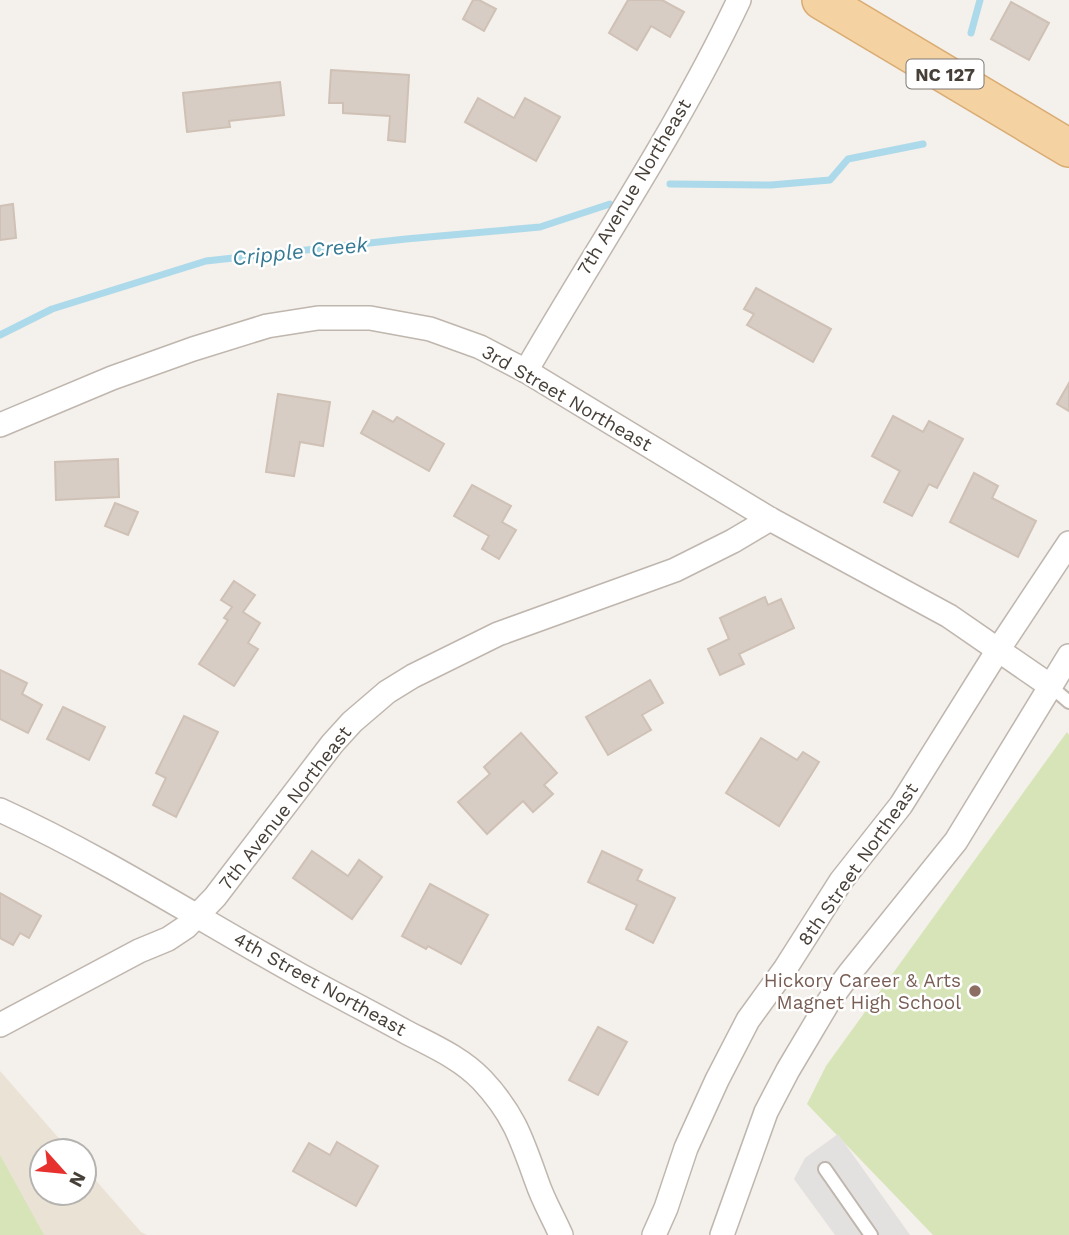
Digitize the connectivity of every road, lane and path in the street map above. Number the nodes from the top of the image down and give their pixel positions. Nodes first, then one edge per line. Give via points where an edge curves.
1 (739, 0) edge
2 (821, 0) edge
3 (1069, 148) edge
4 (526, 372) junction
5 (0, 425) edge
6 (770, 519) junction
7 (1069, 543) edge
8 (998, 650) junction
9 (1069, 656) edge
10 (1049, 685) junction
11 (1069, 702) edge
12 (0, 810) edge
13 (198, 917) junction
14 (0, 1026) edge
15 (825, 1169) dead end
16 (561, 1235) edge
17 (653, 1235) edge
18 (722, 1235) edge
19 (871, 1235) edge

1 - 4 street, 7th Avenue Northeast via 668,132
2 - 3 main road, NC 127
4 - 5 street, 3rd Street Northeast via 480,347 430,329 370,318 318,318 267,326 192,349
4 - 6 street, 3rd Street Northeast
6 - 8 street, 3rd Street Northeast via 949,616
6 - 13 street, 7th Avenue Northeast via 676,570 498,635 387,692 332,744
7 - 8 street, 8th Street Northeast
8 - 10 street, 3rd Street Northeast
8 - 17 street, 8th Street Northeast via 901,804 841,881 748,1020 686,1148
9 - 10 street
10 - 11 lane
10 - 18 street via 956,841 829,1001 766,1112
12 - 13 street, 4th Street Northeast via 41,828
13 - 14 street, 7th Avenue Northeast via 168,939
13 - 16 street, 4th Street Northeast via 466,1065 516,1126
15 - 19 lane

